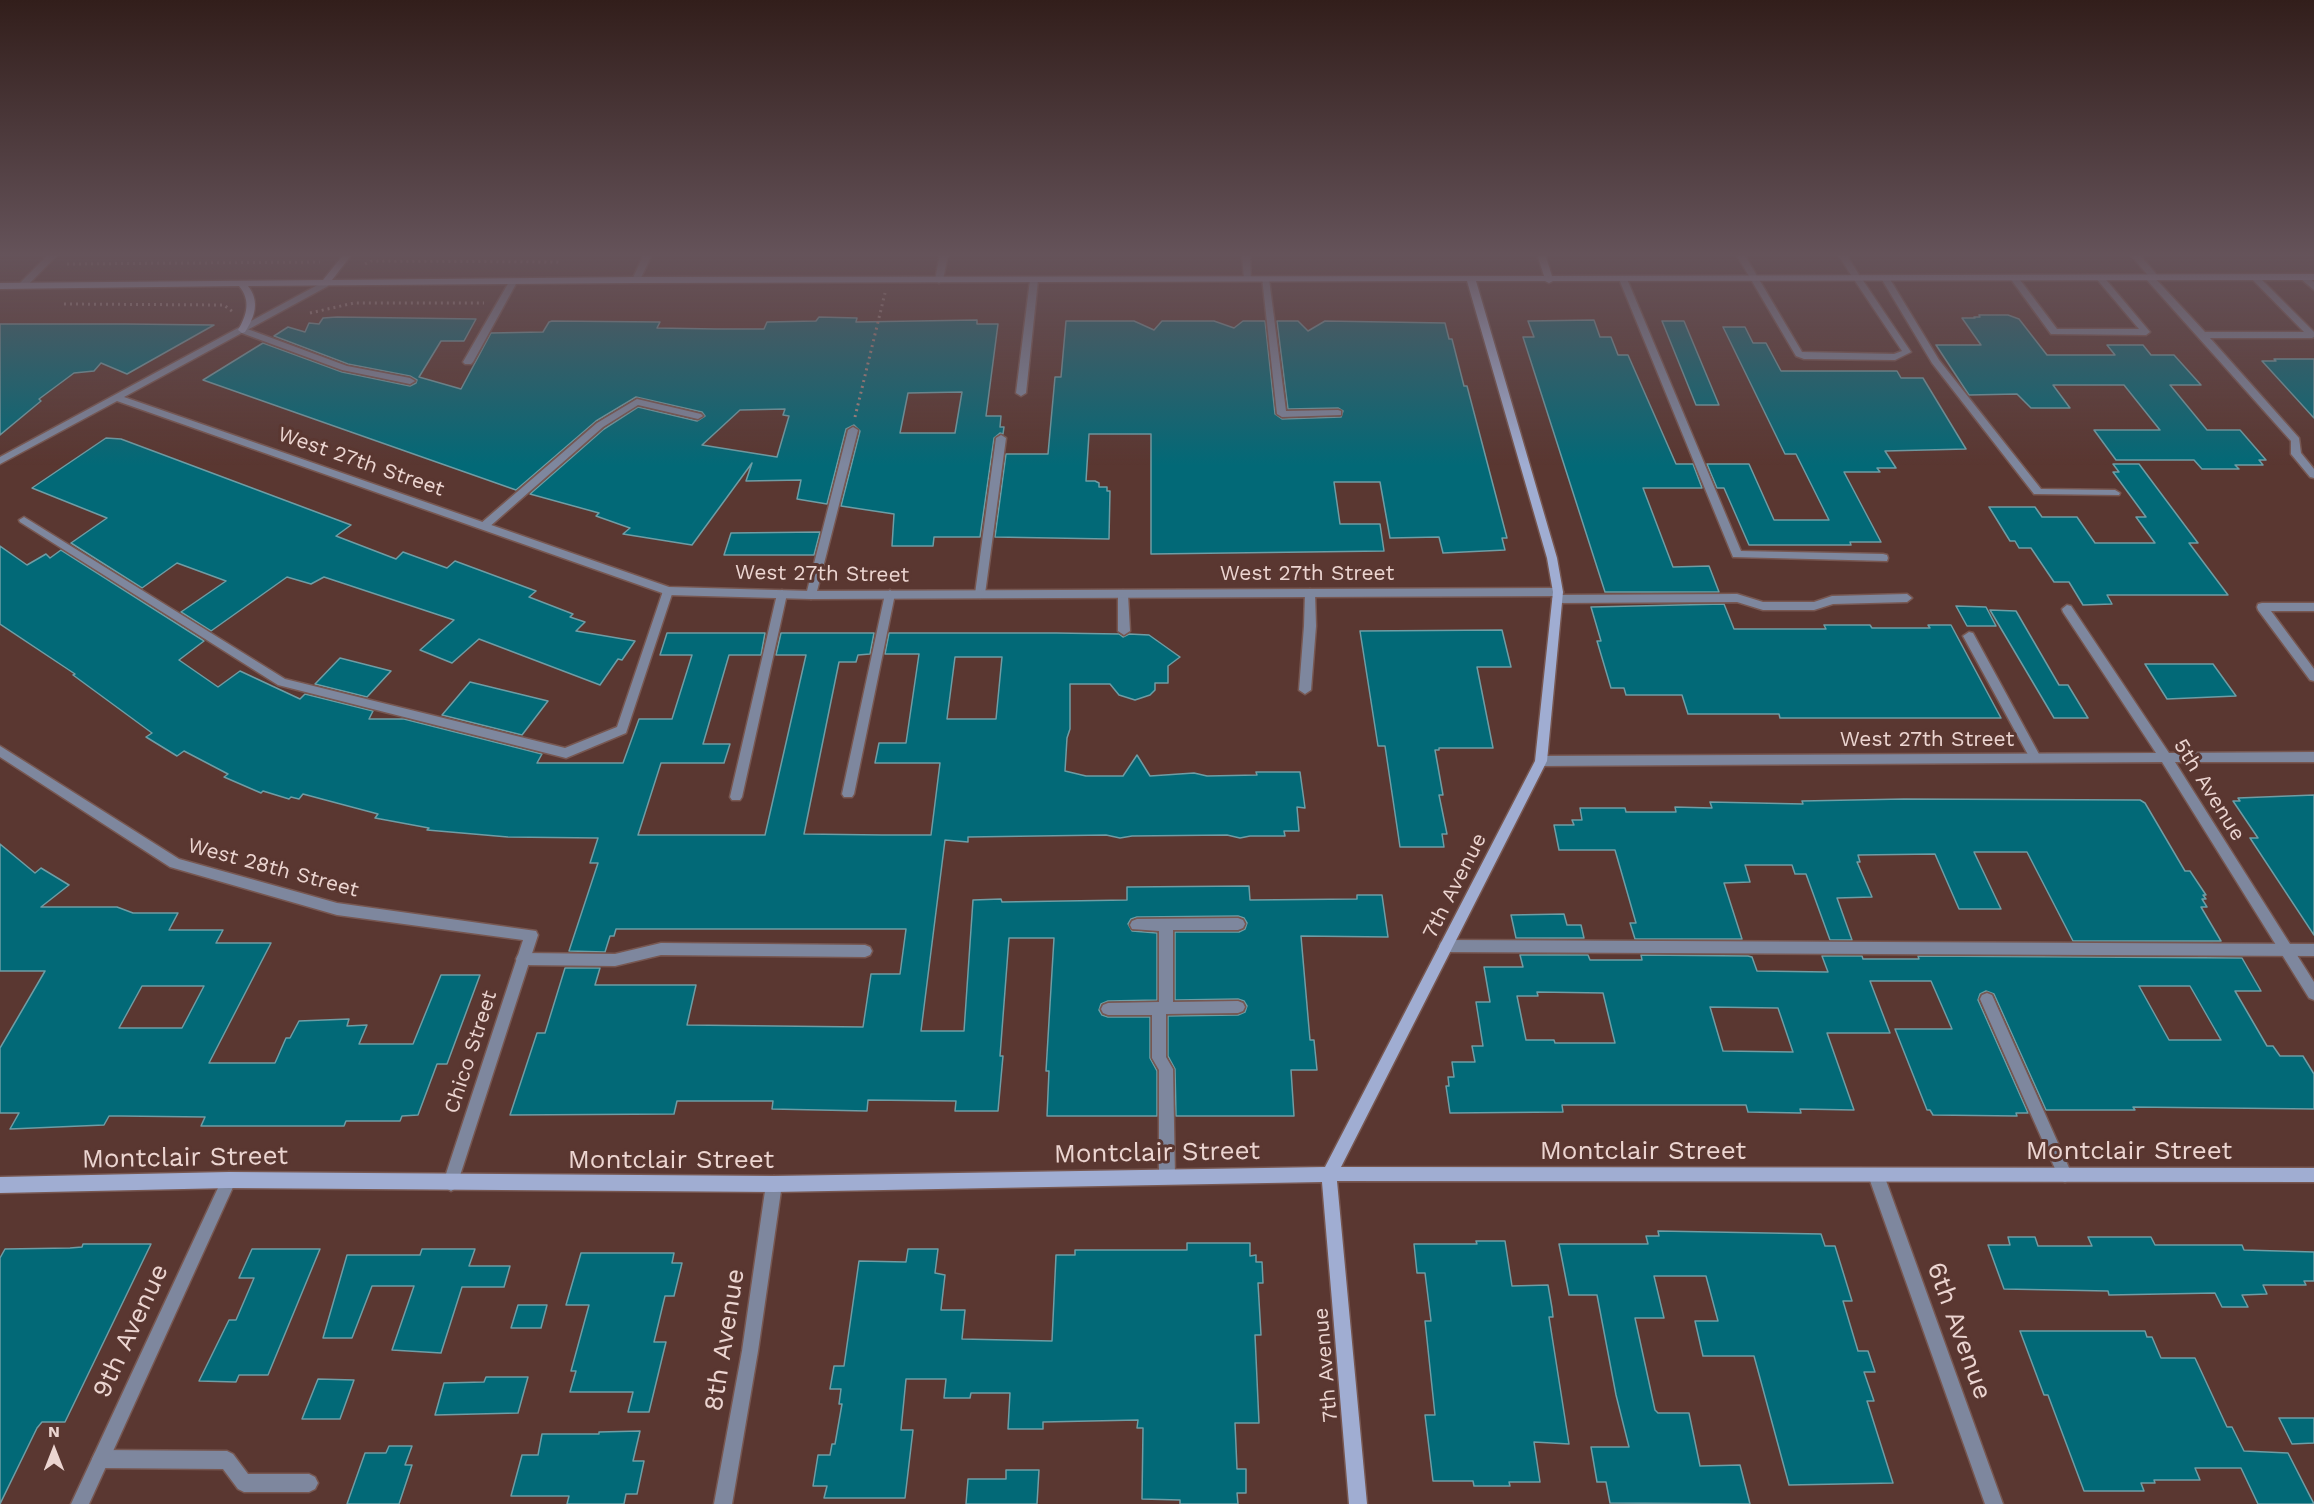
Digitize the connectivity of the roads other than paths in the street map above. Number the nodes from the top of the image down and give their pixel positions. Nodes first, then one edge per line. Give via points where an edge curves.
1 (245, 324) edge
2 (253, 324) edge
3 (489, 324) edge
4 (1029, 324) edge
5 (1271, 324) edge
6 (1484, 324) edge
7 (1642, 324) edge
8 (1781, 324) edge
9 (1888, 324) edge
10 (1912, 324) edge
11 (2049, 324) edge
12 (2139, 324) edge
13 (2193, 324) edge
14 (2301, 324) edge
15 (242, 330) junction
16 (2203, 335) junction
17 (468, 362) dead end
18 (410, 381) dead end
19 (1021, 393) dead end
20 (118, 398) junction
21 (1338, 413) dead end
22 (698, 416) dead end
23 (852, 430) road end
24 (1001, 438) dead end
25 (0, 461) edge
26 (2314, 475) edge
27 (2115, 493) dead end
28 (24, 520) dead end
29 (484, 526) junction
30 (1882, 558) dead end
31 (668, 591) junction
32 (1310, 593) junction
33 (782, 594) junction
34 (890, 594) junction
35 (980, 594) junction
36 (1123, 594) junction
37 (811, 595) junction
38 (1558, 596) junction
39 (1907, 598) dead end
40 (2314, 607) edge
41 (2067, 609) dead end
42 (1124, 630) dead end
43 (1969, 636) dead end
44 (2314, 677) edge
45 (1305, 690) dead end
46 (0, 751) edge
47 (2166, 758) junction
48 (2314, 758) edge
49 (2036, 759) junction
50 (1541, 761) junction
51 (848, 794) dead end
52 (736, 797) dead end
53 (1238, 924) dead end
54 (1137, 925) dead end
55 (1166, 925) junction
56 (531, 935) joint
57 (1446, 946) junction
58 (2284, 950) junction
59 (2314, 950) edge
60 (865, 951) dead end
61 (523, 959) junction
62 (2314, 994) edge
63 (1987, 999) dead end
64 (1238, 1007) dead end
65 (1163, 1008) junction
66 (1108, 1009) dead end
67 (1329, 1174) junction
68 (1876, 1175) junction
69 (2065, 1175) junction
70 (2314, 1175) edge
71 (1167, 1177) junction
72 (229, 1180) junction
73 (451, 1183) junction
74 (774, 1184) junction
75 (0, 1185) edge
76 (101, 1459) junction
77 (309, 1484) dead end
78 (80, 1504) edge
79 (723, 1504) edge
80 (1358, 1504) edge
81 (1994, 1504) edge

1 - 15 street
2 - 15 street
3 - 17 street
4 - 19 street
5 - 21 street via 1282,414
6 - 38 street, 7th Avenue via 1552,558
7 - 30 street via 1737,554
8 - 9 street via 1804,356 1895,357 1907,352
10 - 27 street via 1935,362 2038,492
11 - 12 street via 2055,332 2146,332
13 - 16 street
14 - 16 street via 2312,335
15 - 18 street via 345,368
15 - 20 street
16 - 26 street via 2296,441 2296,454
20 - 25 street
20 - 29 street, West 27th Street
22 - 29 street via 637,402 600,425
23 - 37 street
24 - 35 street
28 - 31 street via 282,682 566,753 622,730
29 - 31 street, West 27th Street
31 - 33 street, West 27th Street
32 - 36 street, West 27th Street
32 - 38 street, West 27th Street
32 - 45 street
33 - 37 street, West 27th Street
33 - 52 street
34 - 35 street, West 27th Street
34 - 37 street, West 27th Street
34 - 51 street
35 - 36 street, West 27th Street
36 - 42 street
38 - 39 street, West 27th Street via 1737,598 1763,606
38 - 50 street, 7th Avenue
40 - 44 street via 2262,607
41 - 47 street, 5th Avenue
43 - 49 street
46 - 56 street, West 28th Street via 175,863 337,909
47 - 48 street, West 27th Street
47 - 49 street, West 27th Street
47 - 58 street, 5th Avenue
49 - 50 street, West 27th Street
50 - 57 street, 7th Avenue
53 - 55 street
54 - 55 street
55 - 65 street
56 - 61 street, Chico Street
57 - 58 street
57 - 67 street, 7th Avenue
58 - 59 street
58 - 62 street, 5th Avenue
60 - 61 street via 661,949 615,960
61 - 73 street, Chico Street
63 - 69 street
64 - 65 street
65 - 66 street
65 - 71 street via 1159,1058 1166,1069
67 - 68 street, Montclair Street
67 - 71 street, Montclair Street
67 - 80 street, 7th Avenue
68 - 69 street, Montclair Street
68 - 81 street, 6th Avenue
69 - 70 street, Montclair Street
71 - 74 street, Montclair Street
72 - 73 street, Montclair Street
72 - 75 street, Montclair Street
72 - 76 street, 9th Avenue
73 - 74 street, Montclair Street
74 - 79 street, 8th Avenue
76 - 77 street via 227,1460 244,1484
76 - 78 street, 9th Avenue

